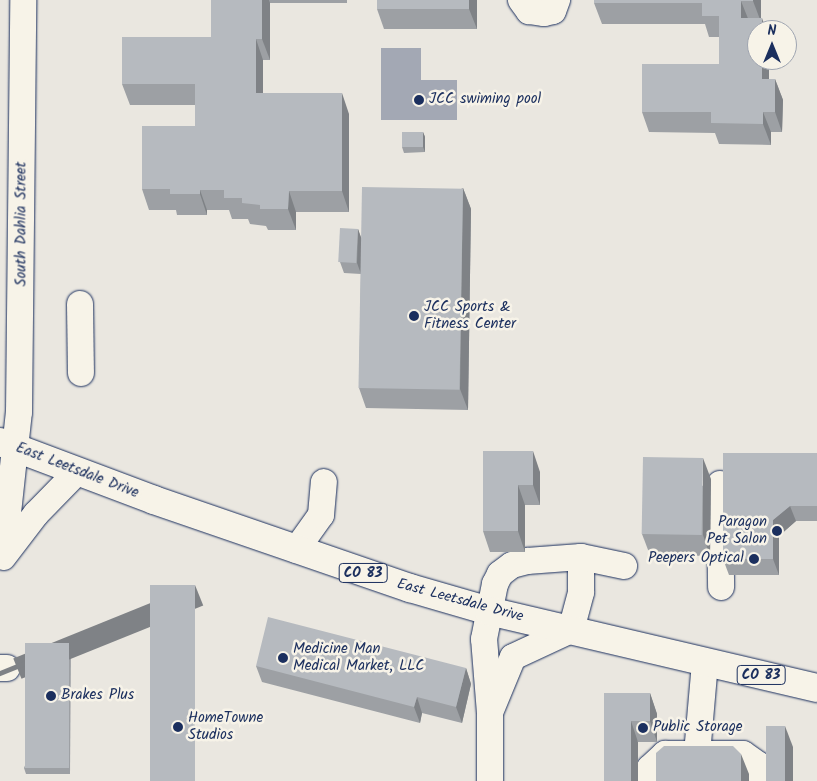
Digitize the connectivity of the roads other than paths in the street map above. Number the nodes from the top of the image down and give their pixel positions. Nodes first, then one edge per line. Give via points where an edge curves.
1 (23, 0) edge
2 (521, 0) edge
3 (557, 0) edge
4 (80, 304) dead end
5 (81, 373) dead end
6 (8, 445) edge
7 (77, 472) junction
8 (324, 482) dead end
9 (720, 484) dead end
10 (0, 550) edge
11 (296, 550) junction
12 (581, 557) junction
13 (0, 561) edge
14 (624, 566) dead end
15 (721, 587) dead end
16 (489, 611) junction
17 (571, 630) junction
18 (706, 662) junction
19 (817, 688) edge
20 (490, 713) junction
21 (697, 754) junction
22 (490, 781) edge
23 (650, 781) edge
24 (759, 781) edge

1 - 6 street, South Dahlia Street via 22,284
2 - 3 street via 529,11 544,13 552,11
4 - 5 street
6 - 7 main road, East Leetsdale Drive / CO 83
6 - 10 street, South Dahlia Street via 7,522
7 - 11 main road, East Leetsdale Drive / CO 83
7 - 13 street via 36,514
8 - 11 street via 320,515
9 - 15 street
11 - 16 main road, East Leetsdale Drive / CO 83
12 - 14 street
12 - 16 street via 512,565 495,584
12 - 17 street via 581,592
16 - 17 main road, East Leetsdale Drive / CO 83
16 - 20 street via 484,662
17 - 18 main road, East Leetsdale Drive / CO 83
17 - 20 street via 531,646 514,657
18 - 19 main road, East Leetsdale Drive / CO 83
18 - 21 street
20 - 22 street
21 - 23 street via 665,754 650,768
21 - 24 street via 743,754 759,766

